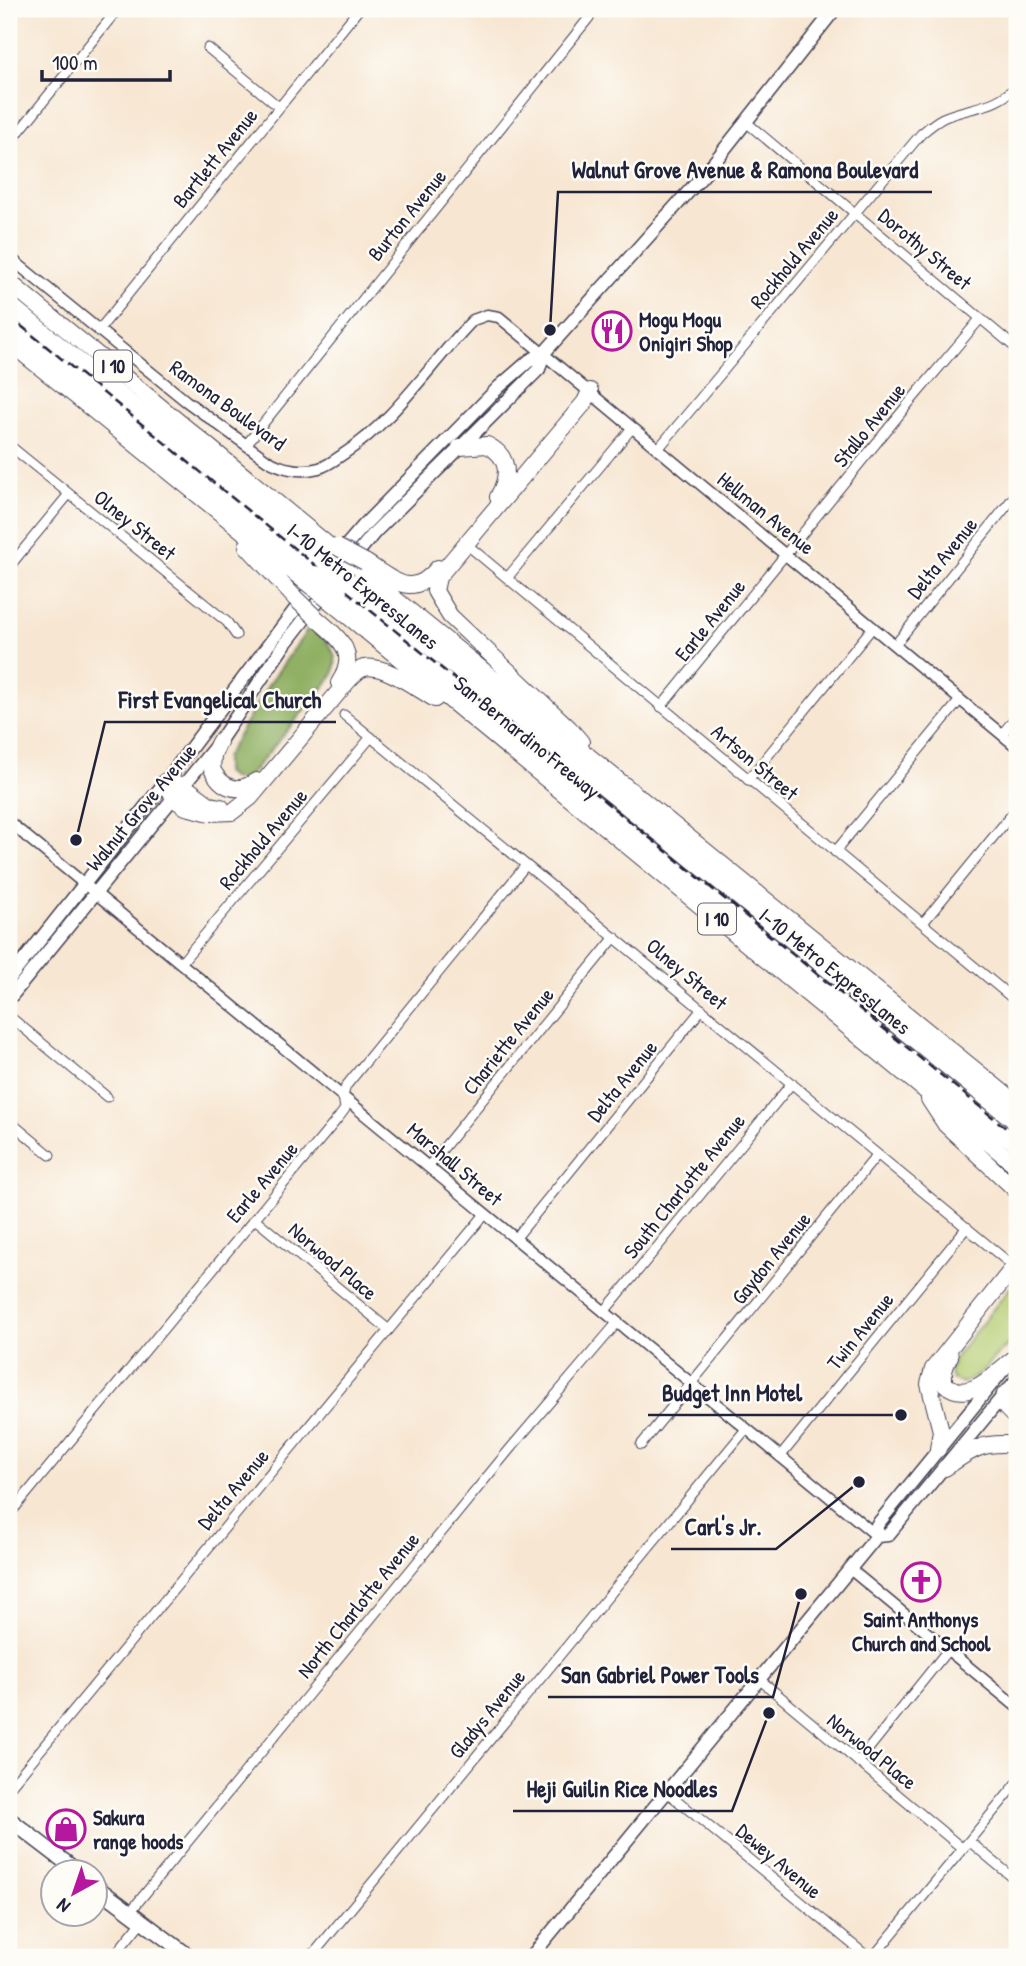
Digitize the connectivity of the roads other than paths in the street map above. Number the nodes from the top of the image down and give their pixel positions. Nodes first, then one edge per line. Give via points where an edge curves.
1 (118, 9) edge
2 (359, 9) edge
3 (596, 9) edge
4 (835, 9) edge
5 (208, 48) dead end
6 (1017, 85) edge
7 (279, 107) junction
8 (746, 122) junction
9 (9, 144) edge
10 (855, 213) junction
11 (9, 257) edge
12 (9, 282) edge
13 (9, 304) edge
14 (487, 315) joint
15 (981, 319) junction
16 (9, 325) edge
17 (99, 330) junction
18 (9, 342) edge
19 (1017, 349) edge
20 (544, 354) junction
21 (590, 391) junction
22 (632, 428) junction
23 (9, 445) edge
24 (246, 445) junction
25 (460, 447) junction
26 (658, 449) junction
27 (1017, 493) edge
28 (69, 494) junction
29 (498, 497) junction
30 (212, 508) junction
31 (471, 548) dead end
32 (786, 554) junction
33 (324, 560) junction
34 (9, 567) edge
35 (507, 578) junction
36 (348, 582) junction
37 (873, 627) junction
38 (236, 635) dead end
39 (895, 645) junction
40 (960, 700) junction
41 (661, 707) junction
42 (344, 715) dead end
43 (1017, 716) edge
44 (473, 721) junction
45 (1002, 734) junction
46 (371, 737) junction
47 (219, 742) junction
48 (1017, 747) edge
49 (607, 773) junction
50 (748, 780) junction
51 (166, 781) junction
52 (256, 781) junction
53 (179, 793) junction
54 (1017, 808) edge
55 (9, 822) edge
56 (835, 852) junction
57 (526, 865) junction
58 (90, 888) junction
59 (923, 923) junction
60 (615, 937) junction
61 (181, 964) junction
62 (9, 979) edge
63 (1017, 988) edge
64 (9, 999) edge
65 (1014, 999) edge
66 (702, 1009) junction
67 (9, 1016) edge
68 (792, 1083) junction
69 (920, 1085) junction
70 (343, 1096) junction
71 (107, 1097) dead end
72 (1017, 1104) edge
73 (9, 1121) edge
74 (1017, 1123) edge
75 (1017, 1145) edge
76 (50, 1154) dead end
77 (877, 1154) junction
78 (1017, 1166) edge
79 (428, 1167) junction
80 (1017, 1191) edge
81 (485, 1214) junction
82 (255, 1219) junction
83 (967, 1227) junction
84 (515, 1239) junction
85 (1014, 1266) edge
86 (604, 1312) junction
87 (617, 1323) junction
88 (389, 1330) junction
89 (1014, 1356) edge
90 (1017, 1379) edge
91 (692, 1384) junction
92 (1005, 1394) junction
93 (1017, 1419) edge
94 (746, 1429) junction
95 (641, 1445) dead end
96 (1017, 1445) edge
97 (938, 1450) junction
98 (780, 1457) junction
99 (945, 1468) junction
100 (9, 1515) edge
101 (877, 1536) junction
102 (850, 1569) junction
103 (947, 1651) junction
104 (759, 1679) junction
105 (1017, 1707) edge
106 (858, 1762) junction
107 (1017, 1783) edge
108 (9, 1788) edge
109 (667, 1792) junction
110 (9, 1819) edge
111 (966, 1845) junction
112 (59, 1857) edge
113 (1017, 1881) edge
114 (108, 1896) edge
115 (136, 1917) junction
116 (113, 1957) edge
117 (190, 1957) edge
118 (310, 1957) edge
119 (531, 1957) edge
120 (870, 1957) edge

1 - 9 street
2 - 7 street, Bartlett Avenue
3 - 24 street, Burton Avenue
4 - 8 main road, Walnut Grove Avenue
5 - 7 street
6 - 10 street, Rockhold Avenue via 1000,100 933,124
7 - 17 street, Bartlett Avenue
8 - 10 street, Dorothy Street
8 - 20 main road, Walnut Grove Avenue
10 - 15 street, Dorothy Street
10 - 26 street, Rockhold Avenue
11 - 17 street, Ramona Boulevard
12 - 33 highway, San Bernardino Freeway / I 10
13 - 33 highway, I-10 Metro ExpressLanes
14 - 20 street, Hellman Avenue via 505,321
14 - 24 street, Ramona Boulevard via 468,325 380,425 321,468 305,471 278,466
15 - 19 street, Dorothy Street
15 - 32 street, Stallo Avenue
16 - 33 highway, I-10 Metro ExpressLanes
17 - 24 street, Ramona Boulevard
18 - 30 highway, San Bernardino Freeway / I 10
20 - 21 street, Hellman Avenue
20 - 25 main road, Walnut Grove Avenue via 539,369
20 - 51 main road, Walnut Grove Avenue via 499,387 365,524 321,575
21 - 22 street, Hellman Avenue
21 - 29 highway
21 - 49 highway via 438,577 435,591 450,616 569,728
22 - 26 street, Hellman Avenue
22 - 35 street
23 - 28 street, Olney Street
25 - 29 highway via 487,445 502,456 507,474
25 - 47 main road, Walnut Grove Avenue via 375,532 332,584
26 - 32 street, Hellman Avenue
27 - 39 street, Delta Avenue
28 - 34 street
28 - 38 street, Olney Street via 227,622
29 - 36 highway via 423,583
30 - 33 highway, San Bernardino Freeway / I 10
30 - 52 highway, bridge via 344,645 347,659 339,683
31 - 35 street, Artson Street
32 - 37 street, Hellman Avenue
32 - 41 street, Earle Avenue
33 - 36 highway, bridge
33 - 36 highway, I-10 Metro ExpressLanes, bridge
33 - 36 highway, San Bernardino Freeway / I 10, bridge
35 - 41 street, Artson Street
36 - 44 highway, San Bernardino Freeway / I 10
36 - 49 highway, San Bernardino Freeway / I 10
36 - 74 highway, I-10 Metro ExpressLanes
36 - 75 highway, I-10 Metro ExpressLanes via 614,819
37 - 39 street, Hellman Avenue
37 - 50 street
39 - 40 street, Hellman Avenue
40 - 45 street, Hellman Avenue
40 - 56 street
41 - 50 street, Artson Street
42 - 46 street, Olney Street
43 - 45 street
44 - 53 highway via 388,672 360,669 242,806 232,812 210,813 186,807
44 - 69 highway, San Bernardino Freeway / I 10
45 - 48 street, Hellman Avenue
46 - 57 street, Olney Street
46 - 61 street, Rockhold Avenue
47 - 52 highway via 212,769 220,781 241,789
47 - 53 main road, Walnut Grove Avenue
49 - 72 highway, San Bernardino Freeway / I 10
50 - 56 street, Artson Street
51 - 53 highway
51 - 58 main road, Walnut Grove Avenue
52 - 53 highway via 223,807
53 - 58 main road, Walnut Grove Avenue
54 - 59 street
55 - 58 street, Marshall Street
56 - 59 street, Artson Street
57 - 60 street, Olney Street
57 - 70 street, Earle Avenue via 346,1086
58 - 61 street, Marshall Street
58 - 62 main road, Walnut Grove Avenue
58 - 64 main road, Walnut Grove Avenue
59 - 65 street, Artson Street
60 - 66 street, Olney Street
60 - 79 street, Chariette Avenue
61 - 70 street, Marshall Street
63 - 65 street
66 - 68 street, Olney Street
66 - 84 street, Delta Avenue
67 - 71 street
68 - 77 street, Olney Street
68 - 86 street, South Charlotte Avenue
69 - 78 highway, San Bernardino Freeway / I 10
69 - 80 highway via 946,1125
70 - 79 street, Marshall Street
70 - 82 street, Earle Avenue via 345,1109
73 - 76 street
77 - 83 street, Olney Street
77 - 91 street, Gaydon Avenue
79 - 81 street, Marshall Street
81 - 84 street, Marshall Street
81 - 88 street, Delta Avenue
82 - 88 street, Norwood Place
82 - 100 street, Earle Avenue
83 - 85 street, Olney Street
83 - 98 street, Twin Avenue
84 - 86 street, Marshall Street
85 - 89 highway via 950,1357 945,1384 960,1392 972,1390
85 - 97 highway via 933,1369 929,1384 941,1431
86 - 87 street, Marshall Street
87 - 91 street, Marshall Street
87 - 115 street, North Charlotte Avenue via 509,1450
88 - 108 street, Delta Avenue
89 - 97 main road
90 - 92 main road
91 - 94 street, Marshall Street
91 - 95 street, Gaydon Avenue
92 - 93 highway via 1006,1408
92 - 99 main road
94 - 98 street, Marshall Street
94 - 118 street, Gladys Avenue
96 - 99 highway via 981,1446
97 - 101 main road via 877,1525
98 - 101 street, Marshall Street
99 - 101 main road via 888,1535
101 - 102 main road
102 - 103 street
102 - 104 main road
103 - 105 street
103 - 106 street
104 - 106 street, Norwood Place
104 - 109 main road
106 - 111 street, Norwood Place
107 - 111 street
109 - 119 main road
109 - 120 street, Dewey Avenue
110 - 112 main road
111 - 113 street, Norwood Place
111 - 120 street
114 - 115 main road
115 - 116 street
115 - 117 main road

